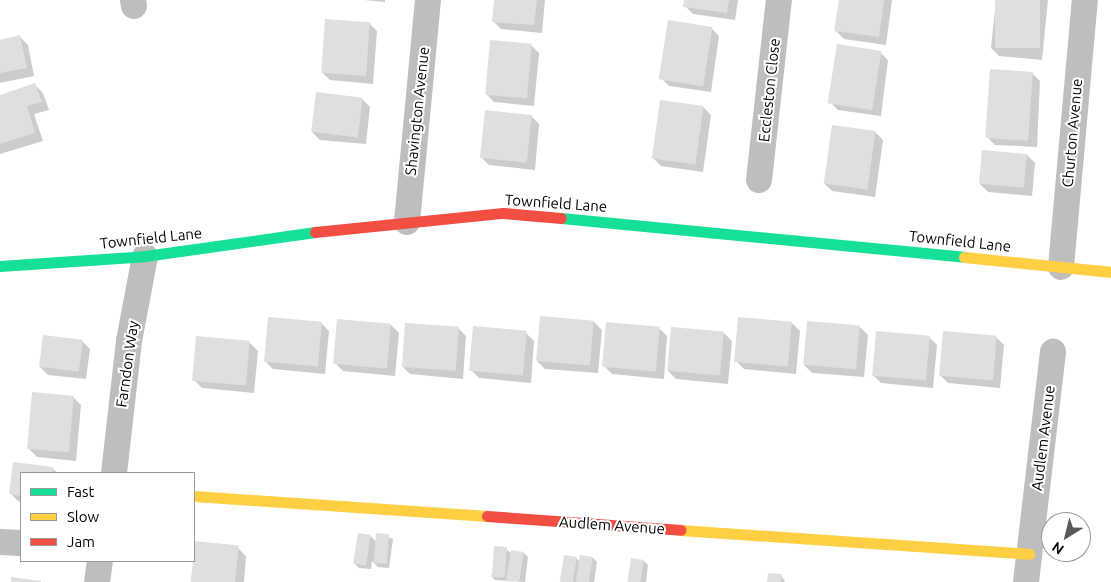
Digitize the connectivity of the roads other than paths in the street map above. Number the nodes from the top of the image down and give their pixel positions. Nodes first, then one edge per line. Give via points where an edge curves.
1 (428, 0) edge
2 (779, 0) edge
3 (1085, 0) edge
4 (760, 180) dead end
5 (407, 222) junction
6 (145, 256) junction
7 (0, 266) edge
8 (1061, 267) junction
9 (1111, 272) edge
10 (1053, 352) dead end
11 (114, 472) edge
12 (195, 496) edge
13 (0, 542) edge
14 (20, 543) edge
15 (1029, 554) junction
16 (100, 562) edge
17 (97, 582) edge
18 (1026, 582) edge

1 - 5 street, Shavington Avenue
2 - 4 street, Eccleston Close
3 - 8 street, Churton Avenue
5 - 6 street, Townfield Lane
5 - 8 street, Townfield Lane via 503,213
6 - 7 street, Townfield Lane
6 - 11 street, Farndon Way via 129,341
8 - 9 street, Townfield Lane
10 - 15 street, Audlem Avenue
12 - 15 street, Audlem Avenue
13 - 14 street
15 - 18 street, Audlem Avenue
16 - 17 street

